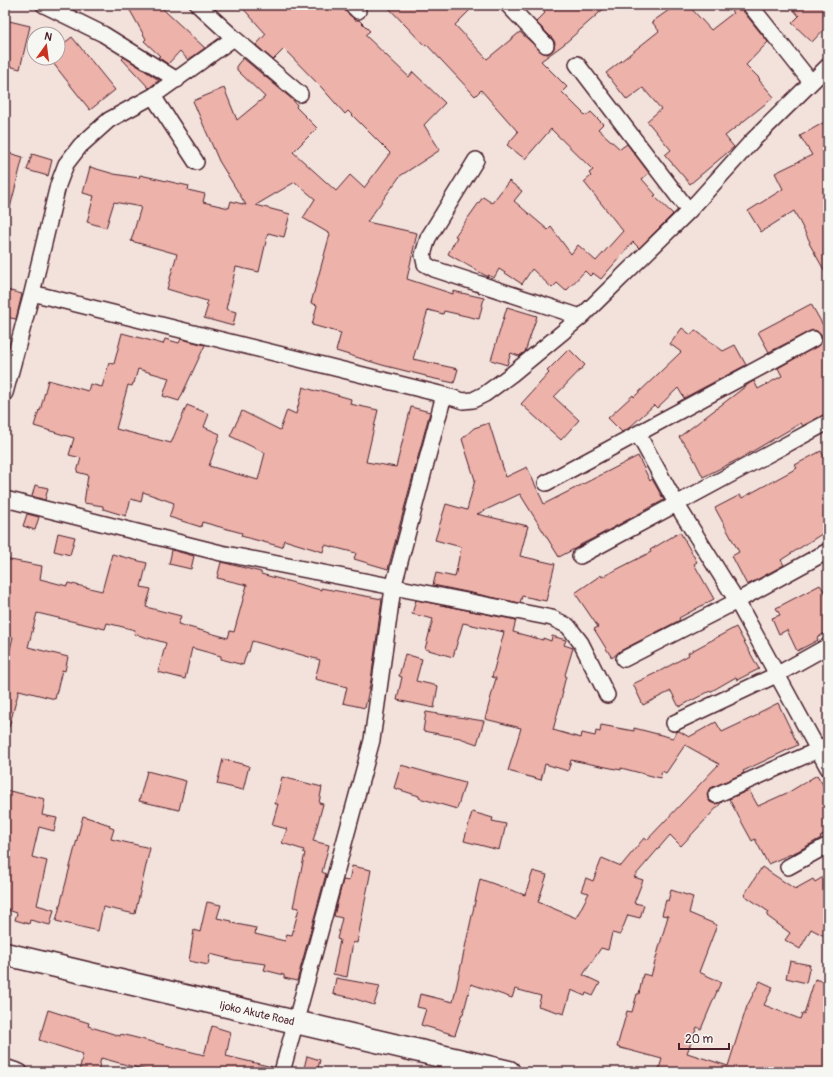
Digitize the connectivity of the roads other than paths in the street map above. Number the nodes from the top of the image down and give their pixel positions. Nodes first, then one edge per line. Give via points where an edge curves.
1 (44, 5) edge
2 (198, 5) edge
3 (508, 5) edge
4 (750, 5) edge
5 (234, 38) junction
6 (546, 45) dead end
7 (577, 64) dead end
8 (828, 66) edge
9 (177, 80) junction
10 (811, 82) junction
11 (300, 94) dead end
12 (153, 96) junction
13 (476, 160) dead end
14 (196, 162) dead end
15 (689, 211) junction
16 (32, 294) junction
17 (581, 317) junction
18 (813, 339) dead end
19 (5, 393) edge
20 (444, 394) junction
21 (828, 422) edge
22 (638, 434) junction
23 (546, 483) dead end
24 (5, 499) edge
25 (677, 505) junction
26 (828, 551) edge
27 (580, 556) dead end
28 (393, 588) junction
29 (737, 601) junction
30 (828, 646) edge
31 (624, 659) dead end
32 (776, 675) junction
33 (607, 695) dead end
34 (674, 724) dead end
35 (823, 747) edge
36 (828, 768) edge
37 (716, 795) dead end
38 (828, 845) edge
39 (788, 867) dead end
40 (5, 954) edge
41 (295, 1022) junction
42 (5, 1067) edge
43 (20, 1072) edge
44 (282, 1072) edge
45 (509, 1072) edge

1 - 9 street via 103,34
2 - 5 street
3 - 6 street
4 - 10 street
5 - 9 street
5 - 11 street
7 - 15 street
8 - 10 street
9 - 12 street
10 - 15 street via 752,141
12 - 14 street
12 - 16 street via 109,120 80,146 66,164 58,185
13 - 17 street via 428,238 423,256 425,264
15 - 17 street
16 - 19 street
16 - 20 street
17 - 20 street via 485,394 463,402
18 - 22 street
20 - 28 street
21 - 25 street
22 - 23 street
22 - 25 street
24 - 28 street via 221,553
25 - 27 street
25 - 29 street
26 - 29 street
28 - 33 street via 552,618 568,626 581,643
28 - 41 street via 372,740
29 - 31 street
29 - 32 street
30 - 32 street
32 - 34 street
32 - 35 street
35 - 36 street
35 - 37 street
38 - 39 street
40 - 41 main road, Ijoko Akute Road
41 - 44 street
41 - 45 main road, Ijoko Akute Road
42 - 43 street

